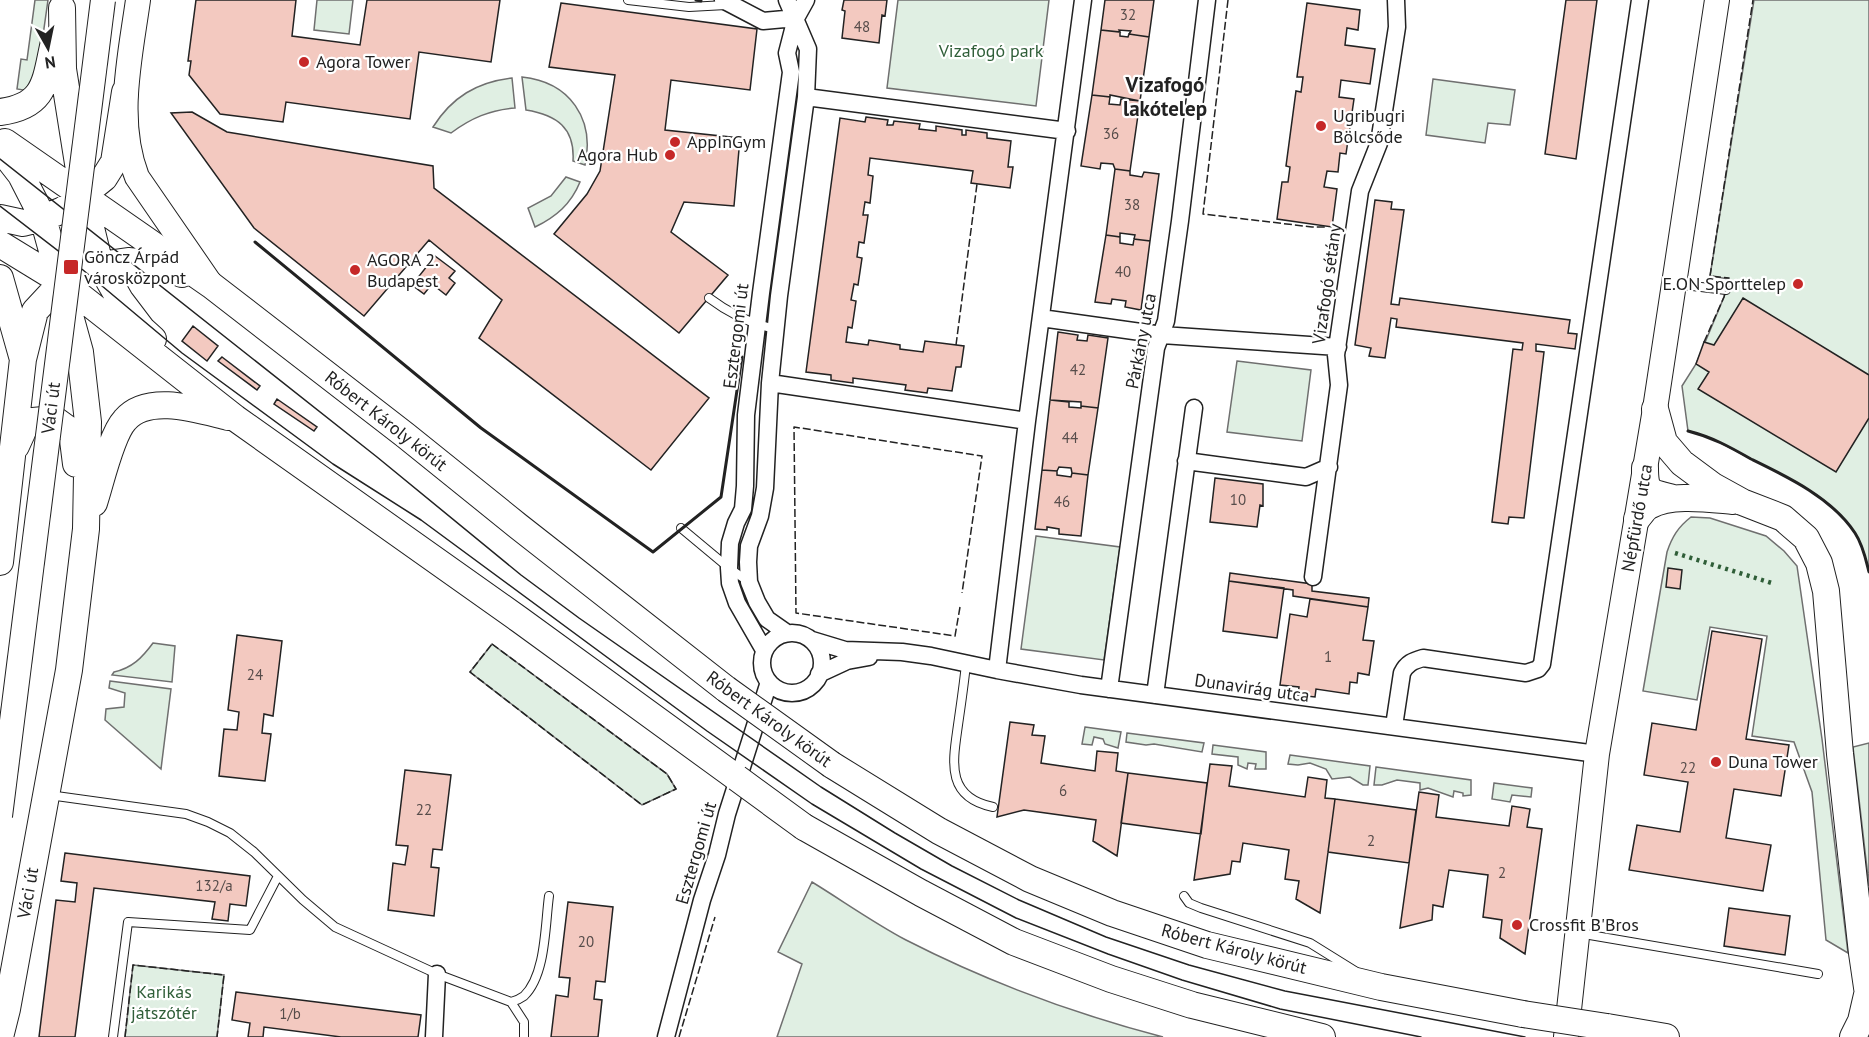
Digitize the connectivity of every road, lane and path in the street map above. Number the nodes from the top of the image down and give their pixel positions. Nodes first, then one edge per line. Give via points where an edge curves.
1 (102, 0) edge
2 (138, 0) edge
3 (628, 0) edge
4 (787, 0) edge
5 (806, 0) edge
6 (1083, 0) edge
7 (1207, 0) edge
8 (1396, 0) edge
9 (1640, 0) edge
10 (1717, 0) edge
11 (728, 2) edge
12 (63, 4) edge
13 (796, 18) junction
14 (125, 92) junction
15 (806, 97) junction
16 (0, 112) edge
17 (1067, 131) junction
18 (0, 139) edge
19 (0, 148) edge
20 (83, 195) junction
21 (0, 218) edge
22 (43, 218) junction
23 (0, 244) edge
24 (100, 265) junction
25 (0, 278) edge
26 (62, 282) junction
27 (1674, 284) junction
28 (211, 285) junction
29 (1726, 290) dead end
30 (709, 298) dead end
31 (1041, 318) junction
32 (757, 326) junction
33 (776, 329) junction
34 (1162, 335) junction
35 (1338, 347) junction
36 (23, 359) junction
37 (770, 383) junction
38 (1194, 408) dead end
39 (1655, 409) junction
40 (235, 418) junction
41 (1027, 421) junction
42 (13, 453) junction
43 (1186, 461) junction
44 (1329, 466) junction
45 (1646, 468) junction
46 (1673, 498) junction
47 (1742, 502) junction
48 (1637, 519) junction
49 (681, 528) dead end
50 (86, 529) junction
51 (0, 562) edge
52 (729, 568) junction
53 (1313, 577) dead end
54 (749, 582) junction
55 (787, 633) junction
56 (812, 640) junction
57 (764, 650) junction
58 (902, 652) junction
59 (966, 664) junction
60 (997, 670) junction
61 (819, 674) junction
62 (769, 682) junction
63 (1109, 688) junction
64 (1155, 695) junction
65 (1394, 726) junction
66 (1597, 754) junction
67 (45, 794) junction
68 (993, 807) dead end
69 (0, 816) edge
70 (278, 876) junction
71 (549, 896) dead end
72 (1184, 896) dead end
73 (1577, 933) junction
74 (438, 974) junction
75 (1818, 974) dead end
76 (1381, 987) junction
77 (1868, 998) edge
78 (511, 1002) junction
79 (7, 1009) junction
80 (0, 1037) edge
81 (7, 1037) edge
82 (113, 1037) edge
83 (434, 1037) edge
84 (524, 1037) edge
85 (666, 1037) edge
86 (1322, 1037) edge
87 (1566, 1037) edge
88 (1666, 1037) edge
89 (1853, 1037) edge

1 - 69 main road, Váci út, bridge
2 - 14 main road
3 - 11 lane via 689,7
4 - 13 street
5 - 13 street, Esztergomi út
6 - 17 street
7 - 34 street, Párkány utca
8 - 35 street, Vizafogó sétány via 1397,27 1379,143 1360,191
9 - 65 street via 1542,664 1526,673 1423,658 1413,661 1402,674
10 - 27 main road, Népfürdő utca
11 - 13 street via 762,21
12 - 16 main road via 43,88 19,108
12 - 20 main road via 63,69
13 - 15 street via 808,49
13 - 32 street, Esztergomi út via 787,53 791,72
14 - 20 main road via 114,162 104,178
14 - 28 main road via 127,141 137,177
15 - 17 street
15 - 33 street
17 - 31 street
18 - 20 main road, Róbert Károly körút
19 - 22 main road via 21,175
20 - 22 main road via 63,210
20 - 24 main road
20 - 28 main road, Róbert Károly körút
21 - 22 main road via 23,223
22 - 26 main road
23 - 26 main road
24 - 26 main road
24 - 28 main road via 128,261 157,264
24 - 40 main road via 142,329
25 - 36 main road
26 - 36 main road via 35,310
26 - 40 main road
26 - 50 main road via 80,352 88,422
27 - 29 lane
27 - 39 main road, Népfürdő utca
28 - 76 main road, Róbert Károly körút, bridge via 726,689 832,765 939,831 1030,879 1112,913 1207,945
30 - 32 lane
31 - 34 street
31 - 41 street
32 - 33 lane
32 - 52 street, Esztergomi út via 746,415 743,509 730,543
33 - 37 street
34 - 35 street
34 - 63 street, Párkány utca via 1156,348
35 - 44 street, Vizafogó sétány via 1340,385
36 - 42 main road
37 - 41 street
37 - 54 street via 765,488 749,546
38 - 43 street
39 - 45 main road, Népfürdő utca
39 - 47 main road via 1664,442 1682,463
40 - 50 main road via 159,405 125,419 115,437
40 - 86 main road, bridge via 804,827 1014,942 1192,1005
41 - 60 street
42 - 50 main road via 26,424 33,421 54,419 72,432
42 - 51 main road
43 - 44 street via 1306,477
43 - 64 street
44 - 53 street, Vizafogó sétány
45 - 46 main road via 1645,483 1653,492
45 - 48 main road, Népfürdő utca
46 - 47 main road
46 - 48 main road via 1649,506
47 - 77 main road via 1783,518 1806,538 1819,563 1826,591
48 - 66 main road, Népfürdő utca
49 - 52 lane
50 - 67 main road, Váci út via 69,670
52 - 54 lane
52 - 57 street, Esztergomi út via 737,603
54 - 55 street via 767,619
55 - 56 street
55 - 57 street
56 - 58 street, Dunavirág utca via 844,650
56 - 61 street via 821,656
57 - 62 street, Esztergomi út via 763,672
58 - 59 street, Dunavirág utca
58 - 61 street, Dunavirág utca via 847,661
59 - 60 street, Dunavirág utca
59 - 68 lane via 953,769 962,789 974,801
60 - 63 street, Dunavirág utca
61 - 62 street via 808,688 792,693
62 - 85 street, Esztergomi út via 702,900
63 - 64 street, Dunavirág utca
64 - 65 street, Dunavirág utca
65 - 66 street, Dunavirág utca
66 - 73 main road, Népfürdő utca
67 - 70 lane via 186,814 230,832
67 - 79 main road, Váci út
70 - 74 lane via 335,927
70 - 82 lane via 250,930 128,921
71 - 78 lane via 541,961 522,998
72 - 76 lane via 1201,908 1310,942
73 - 75 lane
73 - 87 main road, Népfürdő utca
74 - 78 lane
74 - 83 street
76 - 88 main road, Róbert Károly körút, bridge
77 - 89 main road
78 - 84 lane via 524,1023
79 - 80 main road, Váci út
79 - 81 street, Váci út

